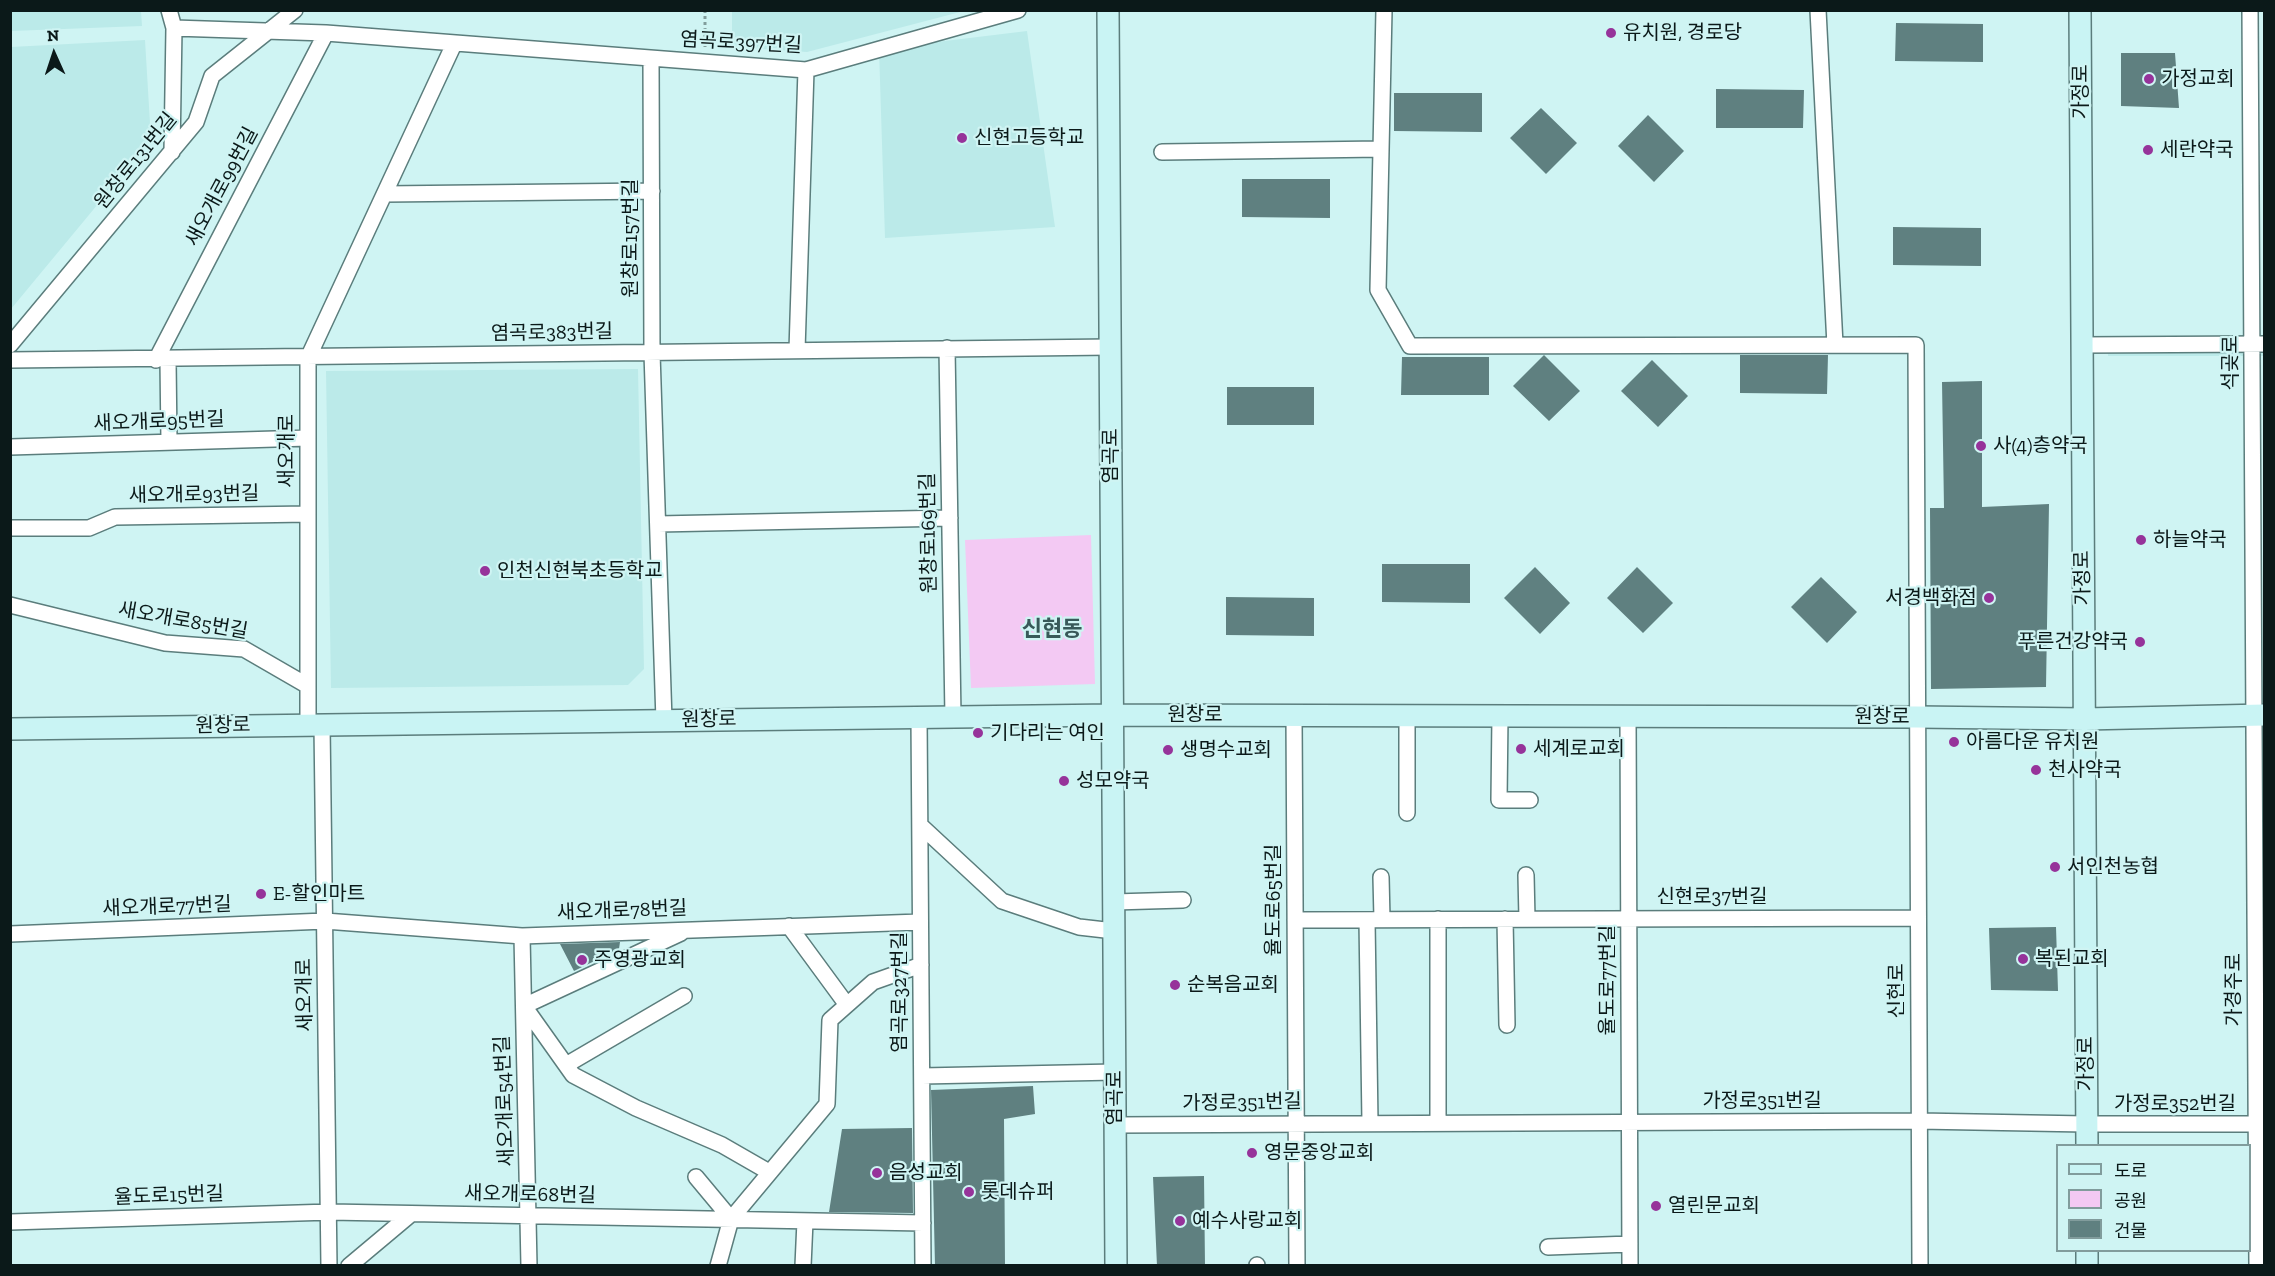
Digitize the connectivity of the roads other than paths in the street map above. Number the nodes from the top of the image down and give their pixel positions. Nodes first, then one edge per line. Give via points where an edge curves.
1 (169, 10) edge
2 (295, 10) edge
3 (1018, 10) edge
4 (1108, 10) edge
5 (1384, 10) edge
6 (1818, 10) edge
7 (2080, 10) edge
8 (2250, 10) edge
9 (174, 28) junction
10 (269, 31) junction
11 (326, 33) junction
12 (454, 45) junction
13 (651, 59) junction
14 (806, 70) junction
15 (1381, 149) junction
16 (172, 152) junction
17 (1162, 152) dead end
18 (2258, 165) edge
19 (651, 191) junction
20 (385, 194) junction
21 (2258, 344) edge
22 (10, 345) edge
23 (1835, 345) junction
24 (2081, 345) junction
25 (1111, 347) junction
26 (947, 348) junction
27 (797, 350) junction
28 (652, 353) junction
29 (308, 358) junction
30 (10, 360) edge
31 (162, 360) junction
32 (308, 438) junction
33 (169, 442) junction
34 (10, 447) edge
35 (308, 514) junction
36 (950, 518) junction
37 (658, 524) junction
38 (2258, 524) edge
39 (10, 528) edge
40 (10, 605) edge
41 (308, 686) junction
42 (1113, 715) junction
43 (1294, 715) junction
44 (2259, 715) edge
45 (1407, 716) junction
46 (1500, 716) junction
47 (1628, 716) junction
48 (919, 717) junction
49 (953, 717) junction
50 (1917, 717) junction
51 (2085, 719) junction
52 (664, 721) junction
53 (315, 725) junction
54 (10, 729) edge
55 (1530, 800) dead end
56 (1407, 813) dead end
57 (920, 825) junction
58 (1526, 875) dead end
59 (1381, 877) dead end
60 (1183, 900) dead end
61 (1114, 902) junction
62 (1628, 918) junction
63 (1918, 918) junction
64 (1438, 919) junction
65 (1505, 919) junction
66 (1527, 919) junction
67 (1295, 920) junction
68 (1374, 920) junction
69 (325, 921) junction
70 (920, 922) junction
71 (789, 926) junction
72 (2260, 926) edge
73 (687, 930) junction
74 (1114, 931) junction
75 (10, 934) edge
76 (522, 936) junction
77 (921, 965) junction
78 (684, 996) dead end
79 (848, 1005) junction
80 (524, 1006) junction
81 (1507, 1025) dead end
82 (566, 1065) junction
83 (1115, 1072) junction
84 (922, 1076) junction
85 (1919, 1121) junction
86 (1630, 1122) junction
87 (1296, 1123) junction
88 (1370, 1123) junction
89 (1438, 1123) junction
90 (1116, 1125) junction
91 (2260, 1125) edge
92 (2086, 1135) edge
93 (769, 1172) junction
94 (696, 1177) dead end
95 (330, 1212) junction
96 (411, 1214) junction
97 (529, 1216) junction
98 (730, 1219) junction
99 (805, 1221) junction
100 (10, 1222) edge
101 (923, 1223) junction
102 (1630, 1244) junction
103 (1548, 1246) dead end
104 (329, 1266) edge
105 (350, 1266) edge
106 (529, 1266) edge
107 (718, 1266) edge
108 (803, 1266) edge
109 (923, 1266) edge
110 (1116, 1266) edge
111 (1296, 1266) edge
112 (1630, 1266) edge
113 (1920, 1266) edge
114 (2257, 1266) edge

1 - 9 street
2 - 10 street, 원창로131번길
3 - 14 street, 염곡로397번길
4 - 25 street, 염곡로
5 - 15 street
6 - 23 street
7 - 24 street, 가정로
8 - 18 street, 석곶로
9 - 10 street, 염곡로397번길
9 - 16 street
10 - 11 street, 염곡로397번길
10 - 16 street, 원창로131번길 via 212,76 196,122
11 - 12 street, 염곡로397번길
11 - 31 street, 새오개로99번길
12 - 13 street, 염곡로397번길
12 - 20 street, 새오개로
13 - 14 street, 염곡로397번길
13 - 19 street, 원창로157번길
14 - 27 street
15 - 17 street
15 - 23 street via 1378,290 1410,346
16 - 22 street, 원창로131번길
18 - 21 street, 석곶로
19 - 20 street
19 - 28 street, 원창로157번길
20 - 29 street, 새오개로
21 - 24 street
21 - 38 street, 석곶로
23 - 50 street, 신현로 via 1916,345
24 - 51 street, 가정로
25 - 26 street, 염곡로383번길
25 - 42 street, 염곡로
26 - 27 street, 염곡로383번길
26 - 36 street, 원창로169번길
27 - 28 street, 염곡로383번길
28 - 29 street, 염곡로383번길
28 - 37 street, 원창로157번길
29 - 31 street
29 - 32 street, 새오개로
30 - 31 street
31 - 33 street
32 - 33 street, 새오개로95번길
32 - 35 street, 새오개로
33 - 34 street, 새오개로95번길
35 - 39 street, 새오개로93번길 via 115,517 89,528
35 - 41 street, 새오개로
36 - 37 street
36 - 49 street, 원창로169번길
37 - 52 street, 원창로157번길
38 - 44 street, 석곶로
40 - 41 street, 새오개로85번길 via 165,643 244,649
41 - 53 street, 새오개로
42 - 43 street, 원창로
42 - 49 street, 원창로
42 - 61 street, 염곡로
43 - 45 street, 원창로
43 - 67 street, 율도로65번길
44 - 51 street, 원창로
44 - 72 street, 가경주로
45 - 46 street, 원창로
45 - 56 street
46 - 47 street, 원창로
46 - 55 street via 1499,800
47 - 50 street, 원창로
47 - 62 street, 율도로77번길
48 - 49 street, 원창로
48 - 52 street, 원창로
48 - 57 street, 염곡로327번길
50 - 51 street, 원창로
50 - 63 street, 신현로
51 - 92 street, 가정로
52 - 53 street, 원창로
53 - 54 street, 원창로
53 - 69 street, 새오개로
57 - 70 street, 염곡로327번길
57 - 74 street via 1002,901 1079,927
58 - 66 street
59 - 68 street
60 - 61 street
61 - 74 street, 염곡로
62 - 63 street, 신현로37번길
62 - 66 street, 신현로37번길
62 - 86 street, 율도로77번길
63 - 85 street, 신현로
64 - 65 street, 신현로37번길
64 - 68 street, 신현로37번길
64 - 89 street
65 - 66 street, 신현로37번길
65 - 81 street
67 - 68 street, 신현로37번길
67 - 87 street, 율도로65번길
68 - 88 street
69 - 75 street, 새오개로77번길
69 - 76 street, 새오개로78번길
69 - 95 street, 새오개로
70 - 71 street, 새오개로78번길
70 - 77 street, 염곡로327번길
71 - 73 street, 새오개로78번길
71 - 79 street
72 - 91 street, 가경주로
73 - 76 street, 새오개로78번길
73 - 80 street
74 - 83 street, 염곡로
76 - 80 street, 새오개로54번길
77 - 79 street via 873,982
77 - 84 street, 염곡로327번길
78 - 82 street
79 - 93 street via 830,1020 826,1104
80 - 82 street
80 - 97 street, 새오개로54번길
82 - 93 street via 573,1074 636,1108 722,1145
83 - 84 street
83 - 90 street, 염곡로
84 - 101 street, 염곡로327번길
85 - 86 street, 가정로351번길
85 - 92 street, 가정로351번길
85 - 113 street, 신현로
86 - 89 street, 가정로351번길
86 - 102 street, 율도로77번길
87 - 88 street, 가정로351번길
87 - 90 street, 가정로351번길
87 - 111 street, 율도로65번길
88 - 89 street, 가정로351번길
90 - 110 street, 염곡로
91 - 92 street, 가정로352번길
91 - 114 street, 가경주로
93 - 98 street
94 - 98 street
95 - 96 street, 새오개로68번길
95 - 100 street, 율도로15번길
95 - 104 street, 새오개로
96 - 97 street, 새오개로68번길
96 - 105 street
97 - 98 street, 새오개로68번길
97 - 106 street, 새오개로54번길
98 - 99 street, 새오개로68번길
98 - 107 street
99 - 101 street, 새오개로68번길
99 - 108 street
101 - 109 street, 염곡로327번길
102 - 103 street
102 - 112 street, 율도로77번길

